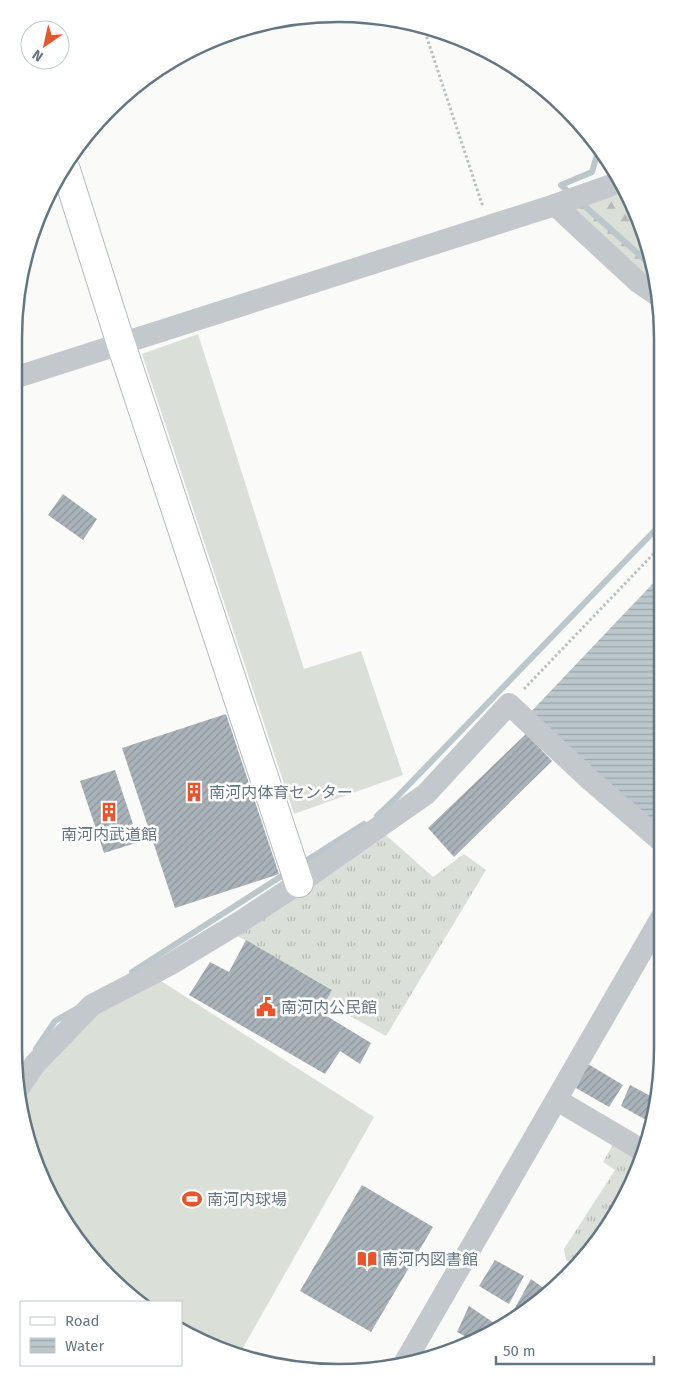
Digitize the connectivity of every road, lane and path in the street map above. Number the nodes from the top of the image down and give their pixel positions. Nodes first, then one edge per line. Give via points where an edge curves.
1 (427, 35) edge
2 (68, 176) edge
3 (612, 181) edge
4 (555, 205) junction
5 (490, 226) junction
6 (650, 290) edge
7 (121, 344) junction
8 (22, 375) edge
9 (654, 553) edge
10 (510, 704) junction
11 (654, 835) edge
12 (299, 883) junction
13 (654, 930) edge
14 (24, 1080) edge
15 (557, 1100) junction
16 (637, 1148) edge
17 (409, 1355) edge

1 - 5 path
2 - 7 street
3 - 4 street
4 - 5 street
4 - 6 street
5 - 7 street
7 - 8 street
7 - 12 street
9 - 10 path
10 - 11 street
10 - 12 street via 426,794
12 - 14 street via 169,965 92,1005 35,1064
13 - 15 street
15 - 16 street
15 - 17 street

